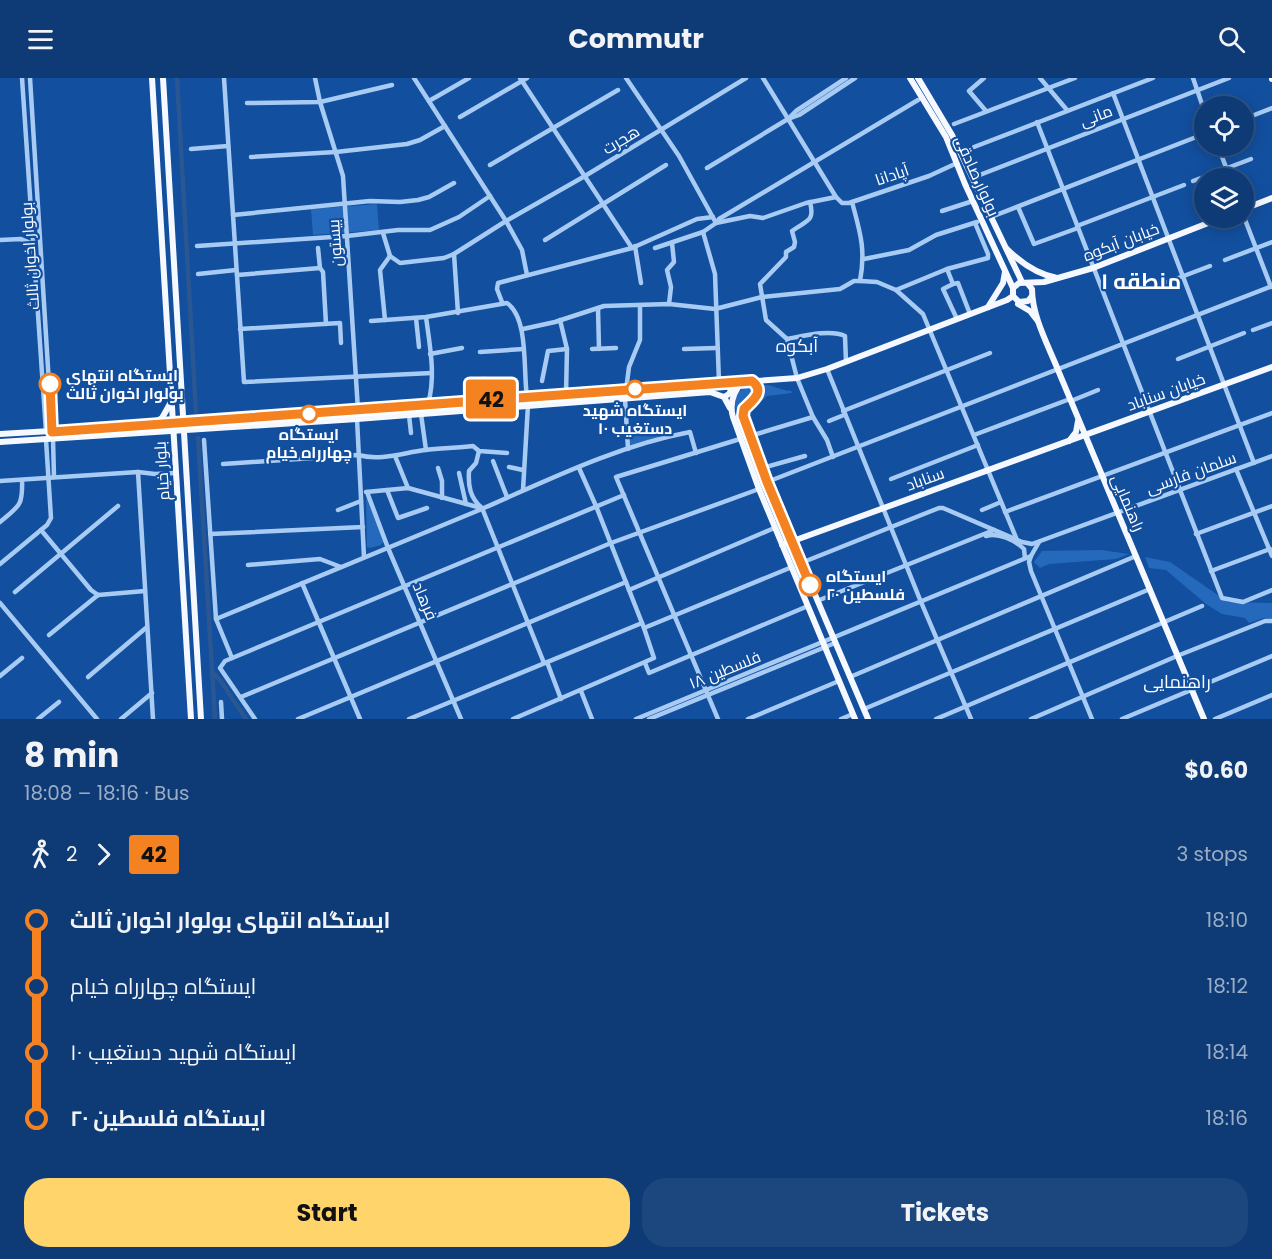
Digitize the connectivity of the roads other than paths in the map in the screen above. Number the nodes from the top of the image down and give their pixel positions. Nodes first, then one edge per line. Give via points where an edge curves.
1 (22, 78) edge
2 (30, 78) edge
3 (152, 78) edge
4 (163, 78) edge
5 (224, 78) edge
6 (315, 78) edge
7 (414, 78) edge
8 (469, 78) edge
9 (626, 78) edge
10 (746, 78) edge
11 (763, 78) edge
12 (846, 78) edge
13 (855, 78) edge
14 (909, 78) edge
15 (918, 78) edge
16 (984, 78) edge
17 (1040, 78) edge
18 (1075, 78) edge
19 (1153, 78) edge
20 (1193, 78) edge
21 (1229, 78) edge
22 (523, 79) edge
23 (1136, 81) edge
24 (392, 85) dead end
25 (1049, 89) junction
26 (618, 90) dead end
27 (1197, 90) junction
28 (1113, 93) junction
29 (1199, 96) edge
30 (918, 100) dead end
31 (429, 101) junction
32 (320, 102) junction
33 (247, 103) dead end
34 (1272, 108) edge
35 (1067, 110) junction
36 (986, 111) junction
37 (1254, 115) edge
38 (460, 117) dead end
39 (788, 119) junction
40 (1123, 119) junction
41 (1037, 122) junction
42 (954, 124) dead end
43 (445, 126) junction
44 (553, 128) junction
45 (661, 130) junction
46 (1194, 138) edge
47 (228, 146) junction
48 (974, 147) dead end
49 (1047, 148) junction
50 (191, 149) dead end
51 (336, 152) junction
52 (251, 157) dead end
53 (1251, 159) dead end
54 (1139, 160) junction
55 (815, 163) junction
56 (957, 163) junction
57 (490, 165) dead end
58 (666, 165) dead end
59 (707, 168) dead end
60 (1228, 168) edge
61 (585, 176) junction
62 (972, 178) junction
63 (454, 183) dead end
64 (1184, 185) dead end
65 (1063, 189) junction
66 (490, 196) junction
67 (836, 197) junction
68 (1153, 197) junction
69 (1272, 198) edge
70 (973, 201) junction
71 (810, 202) junction
72 (852, 202) junction
73 (344, 204) junction
74 (604, 204) junction
75 (1254, 205) edge
76 (741, 207) junction
77 (1018, 207) junction
78 (942, 211) dead end
79 (233, 215) junction
80 (750, 216) junction
81 (991, 217) junction
82 (715, 220) junction
83 (506, 221) junction
84 (979, 221) junction
85 (40, 223) junction
86 (32, 227) junction
87 (1077, 227) junction
88 (1195, 228) edge
89 (1248, 228) edge
90 (703, 232) junction
91 (383, 233) junction
92 (347, 236) junction
93 (21, 238) junction
94 (1167, 239) junction
95 (0, 240) edge
96 (545, 240) dead end
97 (1272, 242) edge
98 (672, 243) junction
99 (33, 244) junction
100 (235, 244) junction
101 (197, 246) dead end
102 (1004, 246) junction
103 (634, 247) junction
104 (318, 248) dead end
105 (655, 248) dead end
106 (1256, 248) junction
107 (454, 254) junction
108 (390, 256) junction
109 (864, 259) junction
110 (1226, 260) dead end
111 (1210, 266) dead end
112 (320, 268) junction
113 (1093, 268) junction
114 (947, 269) junction
115 (237, 272) junction
116 (1005, 272) junction
117 (198, 274) dead end
118 (527, 275) junction
119 (1182, 277) junction
120 (1060, 279) junction
121 (860, 280) junction
122 (641, 283) dead end
123 (1025, 283) junction
124 (953, 284) junction
125 (1152, 288) dead end
126 (1272, 288) edge
127 (896, 290) junction
128 (1011, 295) junction
129 (1032, 296) junction
130 (762, 297) junction
131 (502, 302) junction
132 (669, 304) junction
133 (640, 305) junction
134 (987, 307) junction
135 (598, 308) junction
136 (715, 309) junction
137 (458, 313) junction
138 (970, 314) junction
139 (1197, 316) junction
140 (426, 317) junction
141 (416, 318) junction
142 (957, 319) junction
143 (385, 320) junction
144 (560, 320) junction
145 (371, 321) dead end
146 (1039, 323) junction
147 (1272, 323) edge
148 (326, 324) junction
149 (240, 329) junction
150 (523, 329) junction
151 (930, 330) junction
152 (1253, 330) dead end
153 (1244, 333) dead end
154 (787, 339) junction
155 (341, 343) dead end
156 (1123, 345) junction
157 (419, 347) dead end
158 (1209, 347) junction
159 (462, 348) dead end
160 (616, 348) dead end
161 (716, 348) junction
162 (523, 349) junction
163 (567, 349) junction
164 (592, 349) dead end
165 (600, 349) junction
166 (684, 349) dead end
167 (480, 352) dead end
168 (990, 353) dead end
169 (430, 354) junction
170 (1178, 359) dead end
171 (846, 362) junction
172 (1272, 367) edge
173 (827, 369) junction
174 (946, 370) junction
175 (1058, 370) junction
176 (432, 373) junction
177 (355, 376) junction
178 (797, 378) junction
179 (542, 381) dead end
180 (744, 381) junction
181 (752, 381) junction
182 (469, 382) dead end
183 (719, 382) junction
184 (706, 384) junction
185 (1224, 385) junction
186 (626, 390) junction
187 (1098, 390) dead end
188 (566, 394) junction
189 (527, 396) junction
190 (724, 397) junction
191 (625, 399) junction
192 (488, 400) junction
193 (1070, 400) junction
194 (171, 402) junction
195 (428, 405) junction
196 (528, 405) junction
197 (962, 407) junction
198 (730, 408) junction
199 (358, 410) junction
200 (1149, 412) junction
201 (844, 413) junction
202 (1272, 413) edge
203 (421, 414) junction
204 (409, 415) junction
205 (813, 417) junction
206 (357, 419) junction
207 (1078, 420) junction
208 (829, 421) dead end
209 (151, 424) junction
210 (1239, 425) junction
211 (172, 427) junction
212 (183, 427) junction
213 (626, 427) junction
214 (411, 432) dead end
215 (0, 434) edge
216 (974, 435) junction
217 (1085, 435) junction
218 (49, 436) junction
219 (750, 436) junction
220 (666, 437) junction
221 (740, 439) junction
222 (204, 440) dead end
223 (0, 442) edge
224 (1068, 442) junction
225 (978, 445) junction
226 (858, 448) junction
227 (628, 449) junction
228 (426, 450) junction
229 (479, 451) junction
230 (507, 453) dead end
231 (696, 453) junction
232 (1165, 453) junction
233 (358, 455) junction
234 (395, 456) junction
235 (805, 456) dead end
236 (1272, 456) edge
237 (833, 457) junction
238 (493, 461) dead end
239 (1254, 463) junction
240 (223, 464) dead end
241 (438, 468) dead end
242 (508, 468) dead end
243 (579, 468) junction
244 (762, 468) junction
245 (523, 470) junction
246 (988, 470) junction
247 (1236, 470) junction
248 (138, 472) junction
249 (176, 473) junction
250 (459, 473) dead end
251 (1102, 475) junction
252 (52, 477) junction
253 (891, 479) dead end
254 (22, 480) junction
255 (0, 481) edge
256 (767, 482) junction
257 (408, 488) junction
258 (759, 489) junction
259 (387, 490) junction
260 (523, 490) junction
261 (1179, 490) junction
262 (361, 492) junction
263 (367, 492) junction
264 (624, 495) junction
265 (507, 497) junction
266 (442, 498) junction
267 (361, 501) junction
268 (1001, 502) junction
269 (466, 504) junction
270 (118, 506) dead end
271 (596, 506) junction
272 (1272, 506) edge
273 (427, 508) dead end
274 (482, 508) junction
275 (883, 508) junction
276 (338, 510) dead end
277 (982, 510) dead end
278 (1005, 512) junction
279 (1118, 513) junction
280 (1254, 513) junction
281 (0, 522) edge
282 (891, 526) junction
283 (363, 527) junction
284 (772, 528) dead end
285 (994, 530) junction
286 (40, 531) junction
287 (640, 533) junction
288 (210, 534) junction
289 (1196, 534) junction
290 (1017, 540) junction
291 (791, 541) junction
292 (1039, 542) junction
293 (611, 543) junction
294 (960, 543) junction
295 (782, 545) junction
296 (498, 547) junction
297 (388, 548) junction
298 (1271, 549) edge
299 (61, 554) junction
300 (1031, 556) junction
301 (1136, 556) junction
302 (1272, 556) edge
303 (364, 557) junction
304 (1025, 558) junction
305 (801, 563) junction
306 (0, 564) edge
307 (906, 564) junction
308 (248, 565) dead end
309 (341, 567) junction
310 (792, 567) junction
311 (182, 569) junction
312 (192, 569) junction
313 (1211, 571) junction
314 (658, 578) junction
315 (626, 582) junction
316 (302, 583) junction
317 (513, 583) junction
318 (406, 586) junction
319 (1150, 589) junction
320 (629, 590) junction
321 (145, 591) junction
322 (1272, 591) edge
323 (15, 592) dead end
324 (98, 595) junction
325 (1041, 597) junction
326 (818, 601) junction
327 (921, 602) junction
328 (0, 603) edge
329 (808, 606) junction
330 (1202, 606) dead end
331 (674, 616) junction
332 (216, 619) junction
333 (1272, 621) edge
334 (318, 622) junction
335 (421, 622) junction
336 (528, 623) junction
337 (1164, 623) junction
338 (643, 626) junction
339 (147, 627) junction
340 (1055, 630) junction
341 (50, 635) dead end
342 (834, 640) junction
343 (937, 640) junction
344 (824, 645) junction
345 (692, 656) junction
346 (1177, 656) junction
347 (1272, 656) edge
348 (22, 658) dead end
349 (232, 658) junction
350 (334, 660) junction
351 (437, 661) junction
352 (545, 663) junction
353 (645, 663) junction
354 (1069, 664) junction
355 (952, 674) junction
356 (0, 676) edge
357 (88, 677) dead end
358 (850, 677) junction
359 (839, 681) junction
360 (1191, 690) junction
361 (582, 691) junction
362 (152, 693) junction
363 (707, 693) junction
364 (1272, 695) edge
365 (241, 697) junction
366 (350, 697) junction
367 (1083, 697) junction
368 (561, 699) junction
369 (453, 701) junction
370 (59, 702) dead end
371 (221, 702) dead end
372 (966, 706) junction
373 (864, 709) junction
374 (854, 717) edge
375 (38, 719) edge
376 (97, 719) edge
377 (121, 719) edge
378 (153, 719) edge
379 (191, 719) edge
380 (201, 719) edge
381 (222, 719) edge
382 (255, 719) edge
383 (298, 719) edge
384 (360, 719) edge
385 (409, 719) edge
386 (461, 719) edge
387 (513, 719) edge
388 (592, 719) edge
389 (636, 719) edge
390 (649, 719) edge
391 (718, 719) edge
392 (748, 719) edge
393 (841, 719) edge
394 (868, 719) edge
395 (936, 719) edge
396 (971, 719) edge
397 (1030, 719) edge
398 (1092, 719) edge
399 (1122, 719) edge
400 (1204, 719) edge
401 (1215, 719) edge

1 - 86 street
2 - 85 street, بولوار اخوان ثالث
3 - 194 main road, بلوار خیام
4 - 212 main road, بلوار خیام
5 - 47 street
6 - 32 street, بیستون
7 - 31 street
8 - 31 street
9 - 45 street
10 - 45 street, هجرت
11 - 39 street
12 - 39 street
13 - 39 street
14 - 56 main road, بولوار صادقی via 946,137
15 - 62 main road, بولوار صادقی
16 - 36 street via 969,91
17 - 25 street
18 - 25 street
19 - 23 street
20 - 27 street
21 - 27 street, مانی
22 - 38 street
22 - 44 street
23 - 28 street
24 - 32 street
25 - 35 street
25 - 36 street
26 - 44 street
27 - 29 street
27 - 40 street, مانی
28 - 35 street
28 - 40 street
30 - 55 street
31 - 43 street
32 - 33 street
32 - 51 street, بیستون
34 - 37 street
35 - 41 street
36 - 42 street
39 - 55 street
39 - 59 street
40 - 49 street, مانی
40 - 54 street
41 - 48 street
41 - 49 street
43 - 51 street via 407,144
43 - 66 street
44 - 57 street
44 - 61 street
45 - 61 street, هجرت
45 - 82 street
46 - 54 street
47 - 50 street
47 - 79 street
49 - 62 street, مانی
49 - 65 street
51 - 52 street
51 - 73 street, بیستون via 343,176
53 - 60 street
54 - 65 street
54 - 68 street
55 - 67 street
55 - 76 street
56 - 70 main road, بولوار صادقی
56 - 72 street, آپادانا
58 - 74 street
61 - 74 street
61 - 83 street, هجرت
62 - 81 main road, بولوار صادقی
63 - 73 street via 418,200
64 - 68 street
65 - 77 street
65 - 87 street
66 - 83 street
66 - 91 street via 430,230
67 - 71 street
67 - 72 street via 842,203
68 - 87 street
68 - 94 street
69 - 75 main road
70 - 78 street
70 - 84 main road, بولوار صادقی
71 - 80 street via 763,218
71 - 130 street via 811,218 792,231 794,247 760,284
72 - 109 street
73 - 79 street
73 - 92 street, بیستون
74 - 96 street
74 - 103 street
76 - 80 street
76 - 82 street
77 - 81 street
77 - 87 street via 1034,244
79 - 100 street
80 - 82 street
81 - 102 main road, بولوار صادقی
82 - 90 street
82 - 103 street via 698,219
83 - 107 street, هجرت
83 - 118 street via 522,250
84 - 109 street via 936,235 909,250
84 - 114 street via 988,258
84 - 116 main road, بولوار صادقی
85 - 86 street
85 - 218 street, بولوار اخوان ثالث
86 - 93 street
86 - 99 street
87 - 113 street
88 - 94 main road, خیابان آبکوه
89 - 106 street
90 - 98 street
90 - 136 street via 715,274
91 - 92 street
91 - 108 street
92 - 100 street
92 - 177 street, بیستون
93 - 95 street
93 - 99 street
94 - 113 main road, خیابان آبکوه
94 - 119 street
97 - 106 street
98 - 105 street
98 - 132 street via 674,261 667,270
99 - 218 street
100 - 101 street
100 - 115 street
102 - 120 main road via 1031,268
102 - 123 main road, بولوار صادقی
103 - 118 street
103 - 122 street
104 - 112 street
106 - 110 street
106 - 126 street
107 - 108 street via 400,263
107 - 137 street
108 - 143 street via 380,270
109 - 121 street
111 - 119 street
112 - 115 street
112 - 148 street via 324,272
113 - 120 main road, خیابان آبکوه
113 - 156 street
114 - 124 street
114 - 127 street
115 - 117 street
115 - 149 street
116 - 128 main road, بولوار صادقی
116 - 134 main road via 1003,283
118 - 131 street via 498,283
119 - 125 street
119 - 139 street
120 - 123 main road, خیابان آبکوه
121 - 127 street
121 - 130 street via 840,289
123 - 128 main road
123 - 129 main road, بولوار صادقی via 1032,289
124 - 138 street via 958,283
124 - 142 street via 943,289
126 - 139 street
127 - 151 street via 923,314
128 - 129 main road via 1022,303
128 - 134 main road
128 - 146 main road
129 - 146 main road, راهنمایی
130 - 136 street
130 - 154 street via 766,320
131 - 137 street
131 - 150 street via 513,306
132 - 133 street
132 - 136 street
133 - 135 street
133 - 186 street via 640,340 629,367
134 - 138 main road
135 - 144 street
135 - 165 street
136 - 161 street
137 - 140 street
138 - 142 main road
139 - 156 street
139 - 158 street
140 - 141 street
140 - 169 street
141 - 143 street
141 - 157 street
142 - 151 main road
143 - 145 street
144 - 150 street
144 - 163 street
146 - 175 main road, راهنمایی
147 - 152 street
148 - 149 street
148 - 155 street via 340,323
149 - 177 street via 244,382
150 - 162 street
151 - 171 main road
151 - 174 street
153 - 158 street
154 - 171 street via 842,334
154 - 178 street
156 - 175 street
156 - 200 street
158 - 170 street
158 - 185 street
159 - 169 street
160 - 165 street
161 - 166 street
161 - 183 street
162 - 167 street
162 - 189 street
163 - 179 street via 548,351
163 - 188 street
164 - 165 street
168 - 174 street
169 - 176 street
171 - 173 main road
172 - 185 main road, خیابان سناباد
173 - 178 main road
173 - 201 street
174 - 197 street
174 - 201 street
175 - 193 main road, راهنمایی
175 - 197 street
176 - 177 street
176 - 195 street
177 - 199 street, بیستون
178 - 181 main road
178 - 205 street
180 - 181 main road
180 - 183 main road
180 - 198 main road
181 - 219 main road via 759,392 744,409 743,416
182 - 192 street via 485,379
183 - 184 main road
184 - 186 main road
184 - 190 main road via 728,385 730,392
185 - 200 main road, خیابان سناباد
185 - 210 street
186 - 188 main road
187 - 193 street
188 - 189 main road
189 - 192 main road
190 - 191 main road via 710,392
190 - 198 main road
191 - 196 main road
191 - 213 street
192 - 195 main road
193 - 207 main road, راهنمایی
193 - 216 street
194 - 209 main road via 162,418
194 - 211 main road, بلوار خیام
195 - 199 main road
196 - 203 main road
196 - 245 street
197 - 216 street
197 - 226 street
198 - 221 main road
199 - 212 main road
200 - 217 main road, خیابان سناباد
200 - 232 street
201 - 208 street
201 - 226 street
202 - 210 street
203 - 204 main road
203 - 228 street
204 - 206 main road
204 - 214 street
205 - 219 street
205 - 237 street
206 - 212 main road
206 - 233 street
207 - 217 main road, راهنمایی
207 - 224 main road via 1076,432
209 - 211 main road
209 - 218 main road
210 - 232 street
210 - 239 street
211 - 212 main road
211 - 218 main road
211 - 249 main road, بلوار خیام
212 - 312 main road, بلوار خیام
213 - 220 street via 663,431
213 - 227 street
215 - 218 main road
216 - 225 street
217 - 224 main road, خیابان سناباد
217 - 251 main road, راهنمایی
218 - 223 main road
218 - 252 street
219 - 244 main road
220 - 227 street
220 - 231 street via 690,432
221 - 231 street
221 - 258 main road
222 - 288 street
224 - 246 main road, سناباد
225 - 246 street
225 - 253 street
226 - 237 street
226 - 275 street
227 - 243 street
228 - 229 street via 473,446
228 - 234 street
229 - 230 street
229 - 274 street via 469,471 469,486
231 - 264 street via 616,477
232 - 251 street
232 - 261 street
233 - 234 street
233 - 240 street
233 - 262 street
234 - 257 street
235 - 244 street
236 - 239 street, سلمان فارسی
237 - 256 street
238 - 265 street
239 - 247 street, سلمان فارسی
241 - 266 street
242 - 245 street
243 - 260 street
243 - 271 street
244 - 256 main road
245 - 260 street
246 - 268 street
246 - 275 main road, سناباد
247 - 261 street, سلمان فارسی
247 - 280 street
248 - 249 street
248 - 252 street
248 - 321 street
249 - 311 main road, بلوار خیام
250 - 269 street
251 - 278 street
251 - 279 main road, راهنمایی
252 - 254 street
252 - 286 street via 51,518
254 - 255 street
254 - 281 street via 22,500
256 - 291 main road
257 - 259 street
257 - 266 street
258 - 287 street
258 - 295 main road
259 - 263 street
259 - 273 street via 398,518
260 - 265 street
261 - 279 street, سلمان فارسی
261 - 289 street
262 - 263 street
262 - 267 street
263 - 297 street, فرهاد
264 - 271 street
264 - 287 street
265 - 274 street
266 - 269 street
267 - 276 street
267 - 283 street
268 - 277 street
268 - 278 street
269 - 274 street
270 - 299 street
271 - 293 street
271 - 296 street
272 - 280 street
274 - 296 street
274 - 297 street
275 - 282 street
275 - 291 main road, سناباد
278 - 290 street
279 - 292 street, سلمان فارسی
279 - 301 main road, راهنمایی
280 - 289 street
280 - 298 street
282 - 285 street via 943,508
282 - 305 street
282 - 307 street
283 - 288 street
283 - 303 street
284 - 314 street
285 - 290 street
285 - 294 street
286 - 299 street
286 - 306 street
287 - 293 street
287 - 314 street
288 - 332 street
289 - 313 street
290 - 292 street
291 - 295 main road
291 - 305 main road
292 - 300 street
293 - 315 street
293 - 317 street
294 - 304 street via 999,535 1020,545
294 - 307 street
295 - 310 main road
296 - 317 street
296 - 318 street
297 - 303 street
297 - 318 street, فرهاد
298 - 302 street
298 - 313 street
299 - 323 street
299 - 324 street
300 - 304 street, فلسطین ۱۸
300 - 325 street via 1030,571
301 - 319 main road, راهنمایی
301 - 325 street
303 - 309 street
304 - 327 street, فلسطین ۱۸
305 - 326 main road
307 - 326 street
307 - 327 street
308 - 309 street via 320,559
309 - 316 street
310 - 329 main road
310 - 331 street
311 - 312 main road via 187,565
311 - 379 main road, بلوار خیام
312 - 380 main road, بلوار خیام
313 - 322 street via 1222,598 1244,602
314 - 320 street
314 - 331 street
315 - 320 street
315 - 336 street
316 - 332 street
316 - 334 street
317 - 335 street
317 - 336 street
318 - 334 street
318 - 335 street, فرهاد
319 - 337 main road, راهنمایی
319 - 340 street
320 - 338 street
321 - 324 street
321 - 339 street
324 - 341 street
325 - 340 street
325 - 343 street
326 - 342 main road
327 - 342 street, فلسطین ۱۸
327 - 343 street
328 - 376 street
329 - 344 main road
329 - 345 street
330 - 337 street
331 - 338 street
331 - 345 street
332 - 349 street
333 - 346 street
334 - 349 street
334 - 350 street
335 - 350 street
335 - 351 street, فرهاد
336 - 351 street
336 - 352 street
337 - 346 main road, راهنمایی
337 - 354 street
338 - 352 street
338 - 353 street via 654,656
339 - 357 street
339 - 362 street
340 - 354 street
340 - 355 street
342 - 344 street, فلسطین ۱۸
342 - 358 main road
343 - 355 street
343 - 358 street
344 - 359 main road
344 - 363 street, فلسطین ۱۸
345 - 353 street via 649,673
345 - 363 street
346 - 360 main road, راهنمایی
346 - 367 street
347 - 360 street
348 - 356 street
349 - 365 street via 220,668
350 - 365 street
350 - 366 street
351 - 366 street
351 - 369 street, فرهاد
352 - 368 street
352 - 369 street
353 - 361 street
354 - 367 street
354 - 372 street
355 - 372 street
355 - 373 street
358 - 373 main road
359 - 374 main road
359 - 392 street
360 - 399 street
360 - 400 main road, راهنمایی
361 - 368 street
361 - 388 street
362 - 377 street
362 - 378 street
363 - 389 street, فلسطین ۱۸
363 - 390 street, فلسطین ۱۸
363 - 391 street
364 - 401 street
365 - 382 street
366 - 383 street
366 - 384 street
367 - 397 street
367 - 398 street
368 - 387 street
369 - 385 street
369 - 386 street, فرهاد
370 - 375 street
371 - 381 street
372 - 395 street
372 - 396 street
373 - 394 main road
374 - 393 street

